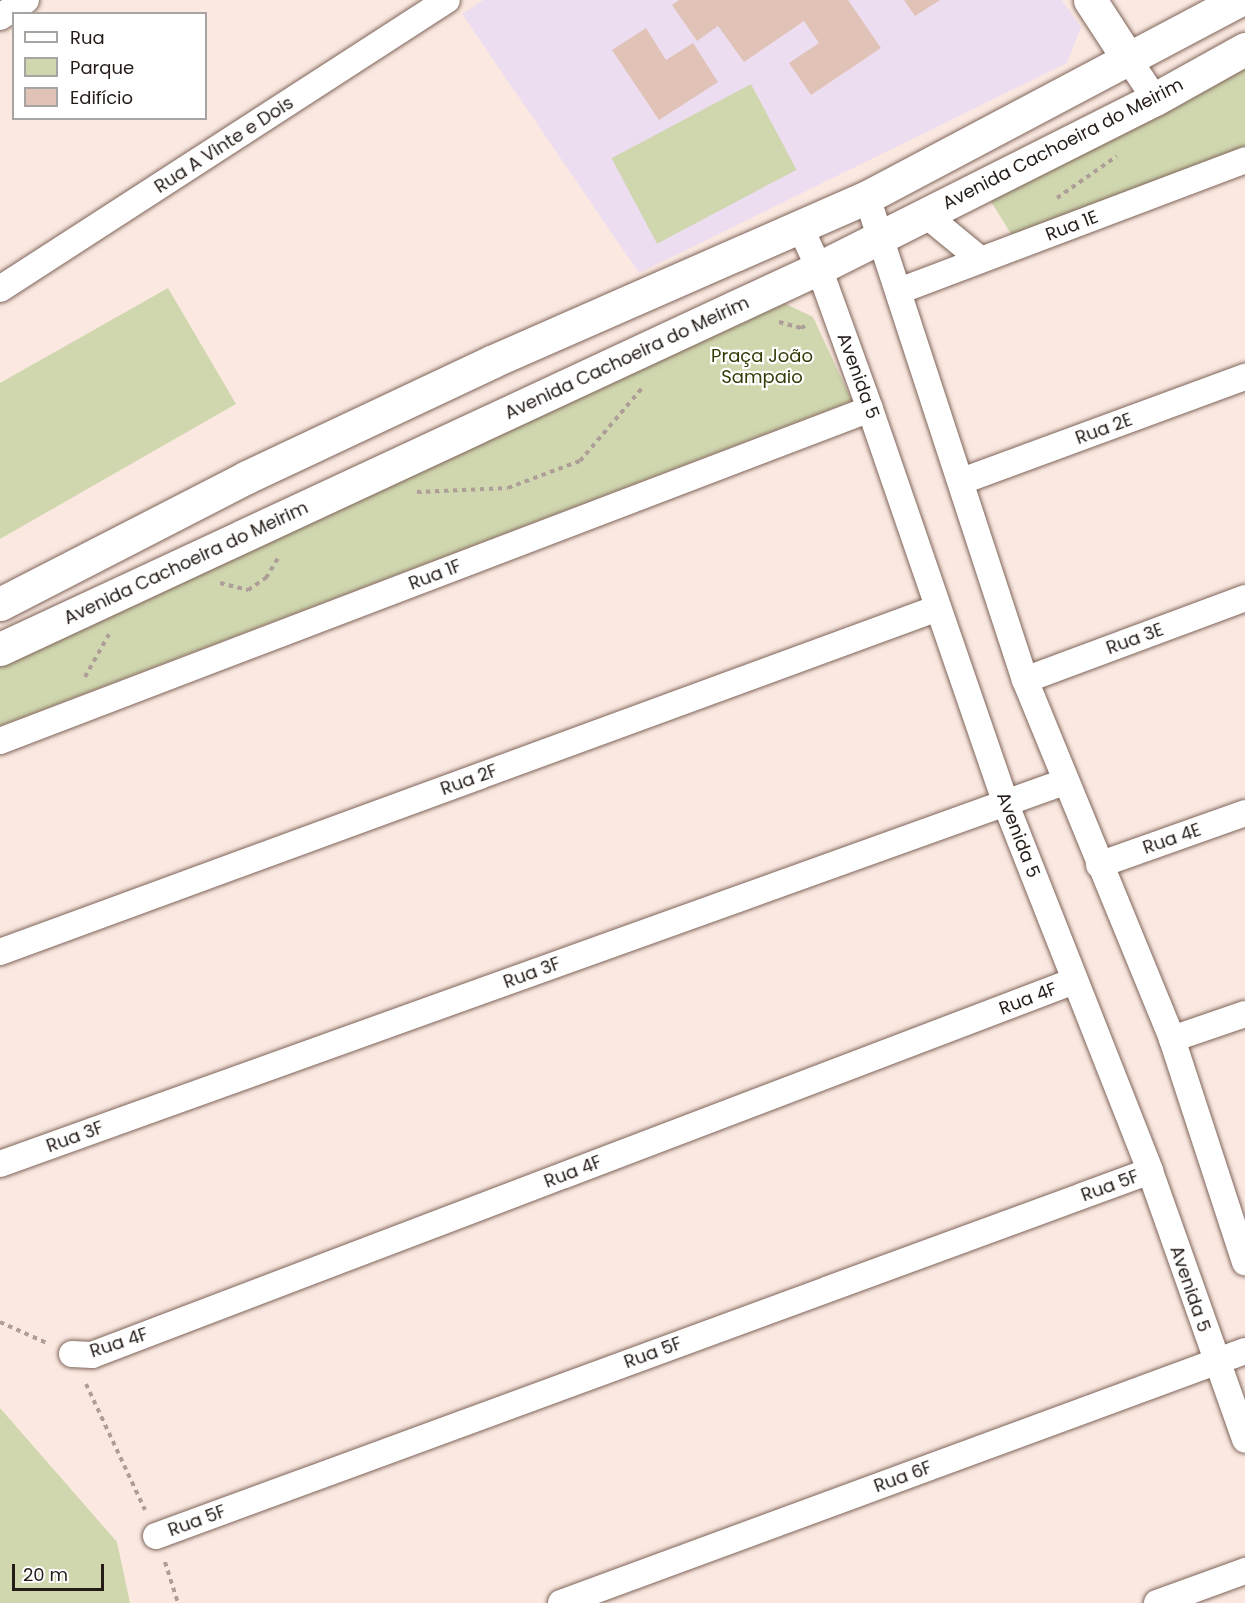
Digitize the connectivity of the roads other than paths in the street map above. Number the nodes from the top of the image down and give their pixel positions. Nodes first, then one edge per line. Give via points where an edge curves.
1 (26, 0) edge
2 (447, 0) edge
3 (1090, 0) edge
4 (1239, 0) edge
5 (0, 17) edge
6 (1245, 49) edge
7 (1129, 60) junction
8 (1155, 99) junction
9 (1245, 160) edge
10 (867, 197) junction
11 (926, 213) junction
12 (800, 227) junction
13 (882, 236) junction
14 (981, 260) junction
15 (819, 268) junction
16 (0, 289) edge
17 (899, 291) junction
18 (1245, 377) edge
19 (870, 409) junction
20 (962, 482) junction
21 (1245, 598) edge
22 (0, 604) edge
23 (938, 608) junction
24 (0, 649) edge
25 (1025, 680) junction
26 (0, 741) edge
27 (1064, 782) junction
28 (1005, 802) junction
29 (1245, 813) edge
30 (1099, 865) junction
31 (0, 952) edge
32 (1074, 981) junction
33 (1245, 1014) edge
34 (1172, 1039) junction
35 (0, 1164) edge
36 (1150, 1171) junction
37 (1240, 1236) edge
38 (1245, 1262) edge
39 (1245, 1351) edge
40 (72, 1354) road end
41 (1215, 1363) junction
42 (1245, 1440) edge
43 (156, 1536) road end
44 (1245, 1571) edge
45 (561, 1603) edge
46 (1157, 1603) edge

1 - 5 street
2 - 16 street, Rua A Vinte e Dois
3 - 7 street
4 - 7 street
6 - 8 street, Avenida Cachoeira do Meirim
7 - 8 street
7 - 10 street
8 - 11 street, Avenida Cachoeira do Meirim
9 - 14 street, Rua 1E
10 - 12 street
10 - 13 street
11 - 13 street, Avenida Cachoeira do Meirim
11 - 14 street
12 - 15 street, Avenida 5
12 - 22 street via 491,362 247,477
13 - 15 street, Avenida Cachoeira do Meirim
13 - 17 street
14 - 17 street, Rua 1E
15 - 19 street, Avenida 5
15 - 24 street, Avenida Cachoeira do Meirim
17 - 20 street
18 - 20 street, Rua 2E
19 - 23 street, Avenida 5
19 - 26 street, Rua 1F
20 - 25 street
21 - 25 street, Rua 3E
23 - 28 street, Avenida 5
23 - 31 street, Rua 2F
25 - 27 street
27 - 28 street, Rua 3F
27 - 30 street
28 - 32 street, Avenida 5
28 - 35 street, Rua 3F
29 - 30 street, Rua 4E
30 - 34 street
32 - 36 street, Avenida 5
32 - 40 street, Rua 4F via 92,1355
33 - 34 street
34 - 37 street
36 - 41 street, Avenida 5
36 - 43 street, Rua 5F
37 - 38 street
39 - 41 street, Rua 6F
41 - 42 street, Avenida 5
41 - 45 street, Rua 6F
44 - 46 street

